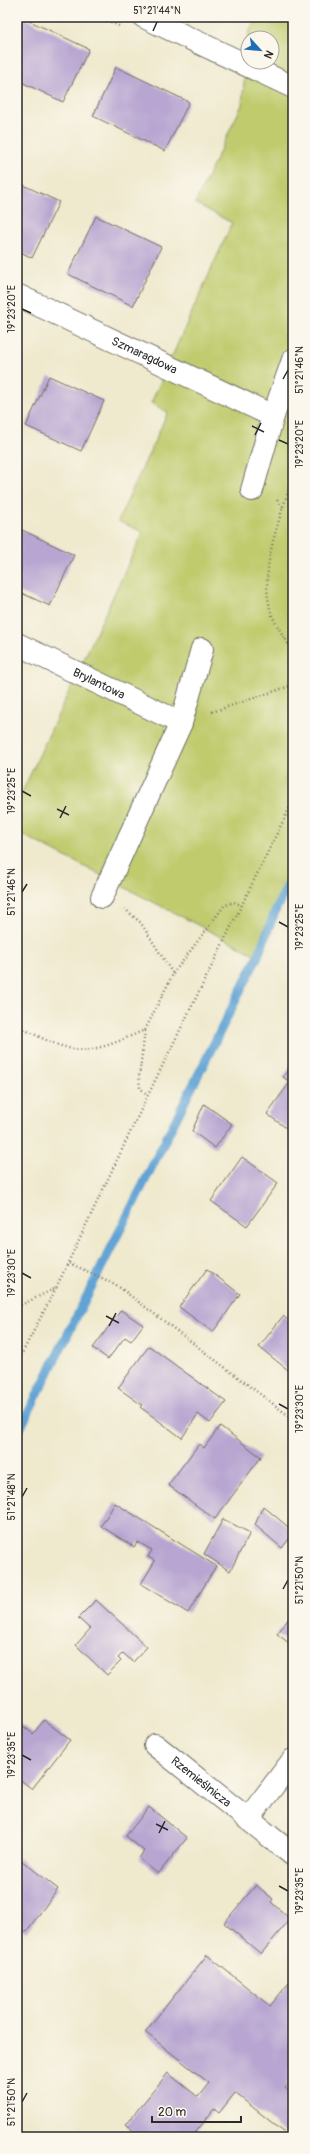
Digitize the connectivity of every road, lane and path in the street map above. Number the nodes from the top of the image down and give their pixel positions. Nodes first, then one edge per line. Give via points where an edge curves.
1 (144, 17) edge
2 (293, 87) edge
3 (17, 295) edge
4 (293, 360) edge
5 (273, 416) junction
6 (293, 475) edge
7 (252, 490) dead end
8 (17, 644) edge
9 (202, 649) dead end
10 (293, 652) edge
11 (293, 685) edge
12 (181, 723) junction
13 (293, 801) edge
14 (102, 896) joint
15 (241, 905) junction
16 (173, 974) junction
17 (17, 1026) edge
18 (145, 1030) junction
19 (148, 1095) junction
20 (69, 1263) junction
21 (56, 1288) junction
22 (17, 1307) edge
23 (17, 1363) edge
24 (293, 1419) edge
25 (155, 1745) dead end
26 (293, 1760) edge
27 (248, 1818) junction
28 (293, 1855) edge

1 - 2 street
3 - 5 street, Szmaragdowa
4 - 5 street
5 - 7 street
6 - 10 path via 268,562 266,585 271,613
8 - 12 street, Brylantowa
9 - 12 street
11 - 12 path
12 - 14 street
13 - 15 path
14 - 16 path via 121,906 141,923
15 - 16 path via 234,902 224,906
15 - 19 path
16 - 18 path
17 - 18 path via 65,1047 80,1050 95,1049
18 - 19 path via 139,1077 140,1088
19 - 20 path
20 - 21 path
20 - 24 path via 115,1284
21 - 22 path
21 - 23 path
25 - 27 street, Rzemieślnicza
26 - 27 street
27 - 28 street, Rzemieślnicza

